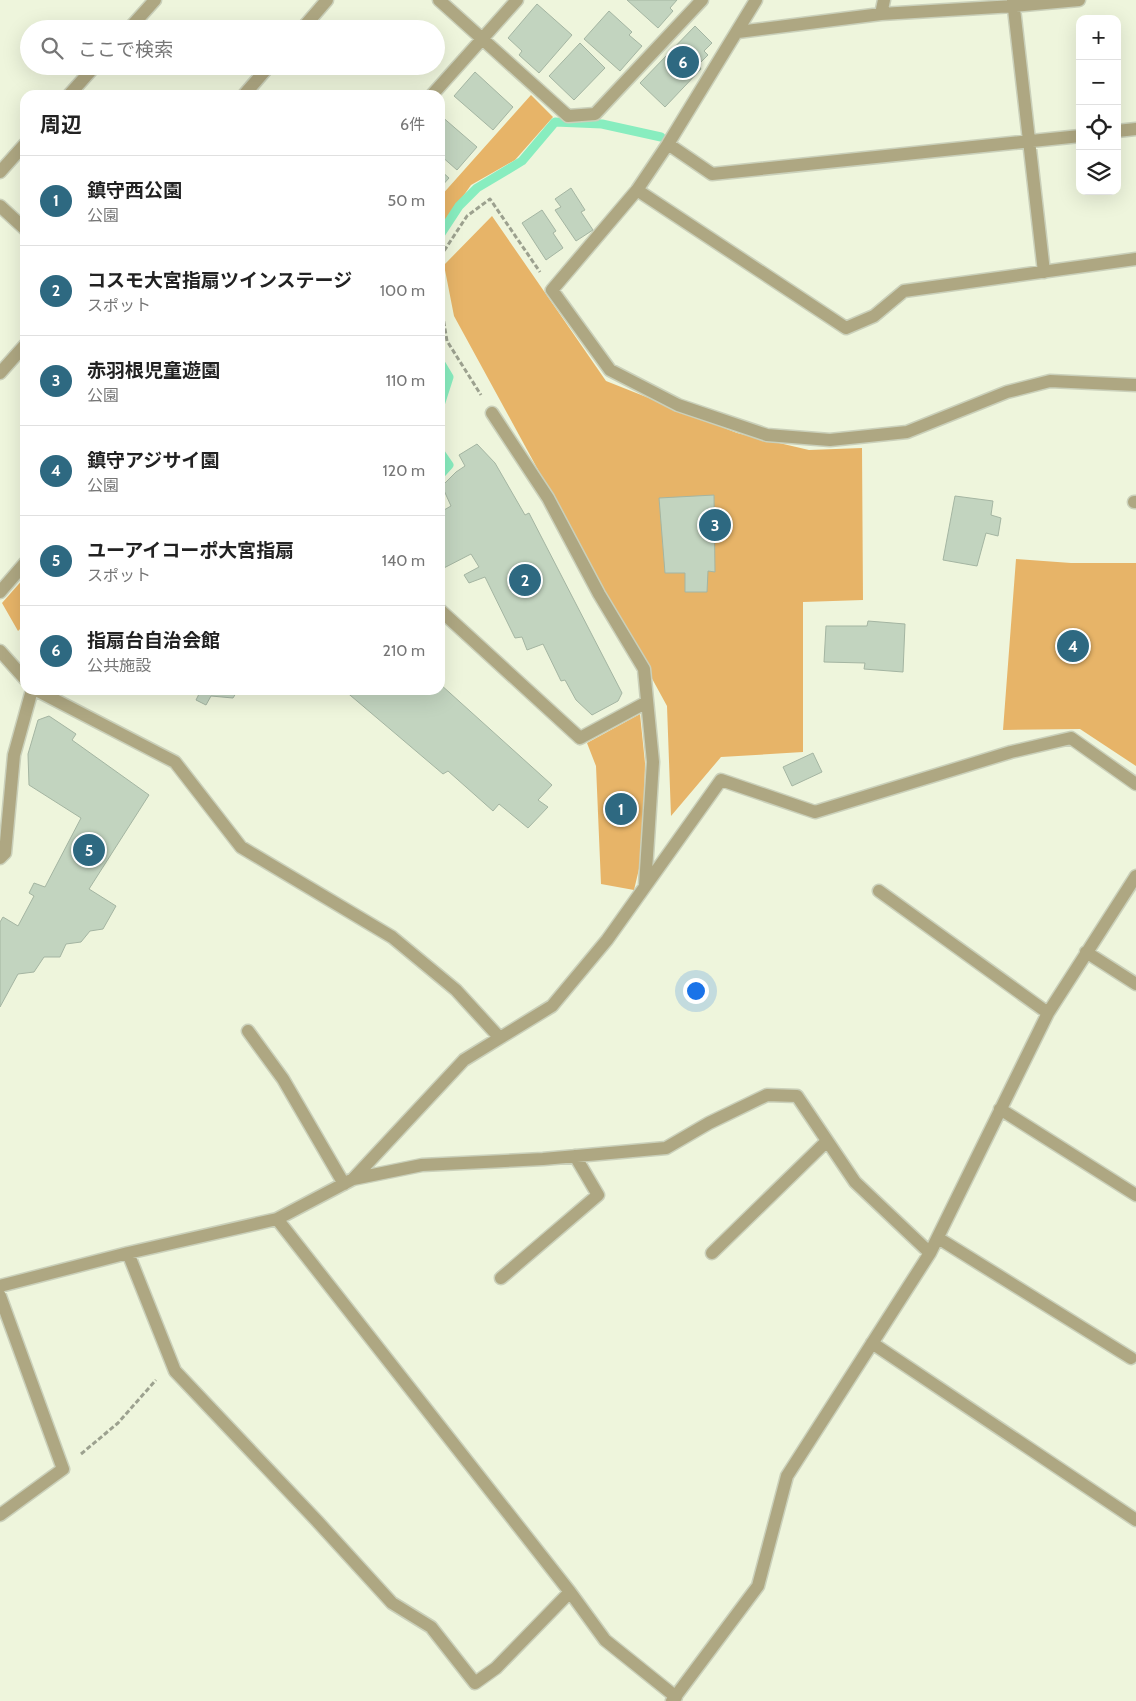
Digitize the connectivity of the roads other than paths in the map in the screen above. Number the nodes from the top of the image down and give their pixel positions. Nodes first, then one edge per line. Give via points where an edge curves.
1 (155, 0) edge
2 (327, 0) edge
3 (439, 0) edge
4 (516, 0) edge
5 (702, 0) edge
6 (756, 0) edge
7 (884, 0) edge
8 (1079, 0) edge
9 (1014, 3) edge
10 (882, 14) junction
11 (137, 20) edge
12 (310, 20) edge
13 (738, 32) junction
14 (483, 38) junction
15 (87, 75) edge
16 (261, 75) edge
17 (73, 90) edge
18 (248, 90) edge
19 (436, 90) edge
20 (1136, 129) edge
21 (1121, 131) edge
22 (1076, 136) edge
23 (1029, 142) junction
24 (668, 144) junction
25 (20, 150) edge
26 (0, 172) edge
27 (637, 190) junction
28 (0, 206) edge
29 (20, 224) edge
30 (1136, 259) edge
31 (1044, 272) junction
32 (20, 351) edge
33 (0, 373) edge
34 (1136, 385) edge
35 (492, 413) road end
36 (20, 569) edge
37 (0, 592) edge
38 (445, 615) edge
39 (0, 650) edge
40 (20, 673) edge
41 (31, 695) edge
42 (46, 695) edge
43 (648, 702) junction
44 (1136, 784) edge
45 (0, 858) edge
46 (1136, 876) edge
47 (645, 886) junction
48 (879, 891) dead end
49 (1086, 952) junction
50 (1136, 984) edge
51 (1048, 1013) junction
52 (248, 1031) dead end
53 (499, 1037) junction
54 (1000, 1109) junction
55 (827, 1141) junction
56 (575, 1156) junction
57 (348, 1182) junction
58 (1136, 1195) edge
59 (277, 1219) junction
60 (938, 1238) junction
61 (128, 1253) junction
62 (712, 1253) dead end
63 (930, 1253) junction
64 (501, 1278) dead end
65 (0, 1286) edge
66 (0, 1296) edge
67 (872, 1343) junction
68 (1132, 1358) dead end
69 (0, 1515) edge
70 (1136, 1520) edge
71 (570, 1592) junction
72 (674, 1699) edge

1 - 11 street
2 - 12 street
3 - 14 street
4 - 14 street
5 - 14 street via 595,114 568,116
6 - 13 street
7 - 10 street
8 - 9 street
9 - 10 street
9 - 23 street
10 - 13 street
13 - 24 street
14 - 19 street
15 - 17 street
16 - 18 street
20 - 21 street
22 - 23 street
23 - 24 street via 712,174
23 - 31 street
24 - 27 street
25 - 26 street
27 - 31 street via 846,328 874,316 904,291
27 - 34 street via 552,290 610,370 678,405 767,435 830,440 907,432 1007,392 1050,381
28 - 29 street
30 - 31 street
32 - 33 street
35 - 43 street via 548,498 599,594 644,669
36 - 37 street
38 - 43 street via 580,738
39 - 40 street
41 - 45 street via 14,755 5,853
42 - 53 street via 174,762 241,847 392,937 456,990
43 - 47 street via 652,762
44 - 47 street via 1071,738 1011,752 815,812 721,780
46 - 49 street
47 - 53 street via 607,940 552,1006
48 - 51 street
49 - 50 street
49 - 51 street
51 - 54 street
52 - 57 street via 283,1079
53 - 57 street via 464,1060
54 - 58 street
54 - 60 street
55 - 56 street via 797,1096 767,1095 666,1148
55 - 62 street
55 - 63 street via 855,1182
56 - 57 street via 422,1165
56 - 64 street via 598,1195
57 - 59 street
59 - 61 street
59 - 71 street
60 - 63 street
60 - 68 street
61 - 65 street
61 - 71 street via 175,1371 392,1603 431,1627 475,1683 496,1668
63 - 67 street
66 - 69 street via 63,1469
67 - 70 street
67 - 72 street via 787,1476 758,1586
71 - 72 street via 605,1640

